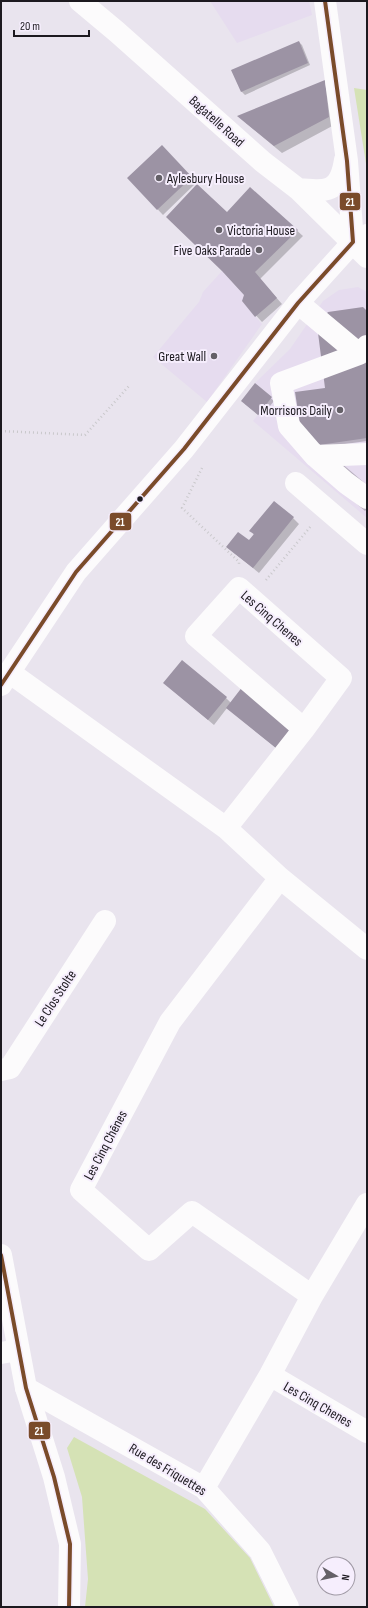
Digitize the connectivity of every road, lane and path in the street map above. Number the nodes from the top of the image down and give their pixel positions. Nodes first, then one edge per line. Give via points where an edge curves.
1 (80, 1) edge
2 (325, 1) edge
3 (346, 154) junction
4 (298, 189) junction
5 (362, 245) edge
6 (298, 303) junction
7 (363, 350) edge
8 (129, 386) dead end
9 (1, 432) edge
10 (184, 449) junction
11 (367, 454) edge
12 (315, 456) junction
13 (296, 483) dead end
14 (367, 498) edge
15 (326, 509) junction
16 (367, 544) edge
17 (245, 594) junction
18 (5, 678) edge
19 (304, 729) junction
20 (226, 828) junction
21 (280, 878) junction
22 (105, 921) dead end
23 (367, 949) edge
24 (1, 1070) edge
25 (367, 1204) edge
26 (1, 1255) edge
27 (312, 1296) junction
28 (10, 1351) edge
29 (270, 1375) junction
30 (26, 1388) junction
31 (367, 1432) edge
32 (204, 1488) junction
33 (69, 1607) edge
34 (288, 1607) edge

1 - 4 street, Bagatelle Road via 263,162
2 - 3 street
3 - 4 street via 338,183 321,192
3 - 5 street
4 - 5 street, Bagatelle Road
5 - 6 street
6 - 7 street
6 - 10 street
7 - 12 street via 281,384 289,426
8 - 9 path via 85,435
10 - 17 path via 204,462 182,508 239,562
10 - 18 street via 76,572
11 - 12 street
12 - 14 street
13 - 15 street
15 - 16 street
15 - 17 path
17 - 19 street, Les Cinq Chenes via 341,678
17 - 19 street, Les Cinq Chenes via 196,636
18 - 20 street
19 - 20 street, Les Cinq Chenes
20 - 21 street
21 - 23 street
21 - 27 street, Les Cinq Chênes via 170,1022 81,1190 149,1250 192,1212
22 - 24 street, Le Clos Stolte via 10,1068
25 - 27 street
26 - 28 street
27 - 29 street
28 - 30 street
29 - 31 street, Les Cinq Chenes
29 - 32 street
30 - 32 street, Rue des Friquettes
30 - 33 street via 54,1477 70,1544
32 - 34 street, Rue des Friquettes via 260,1551

